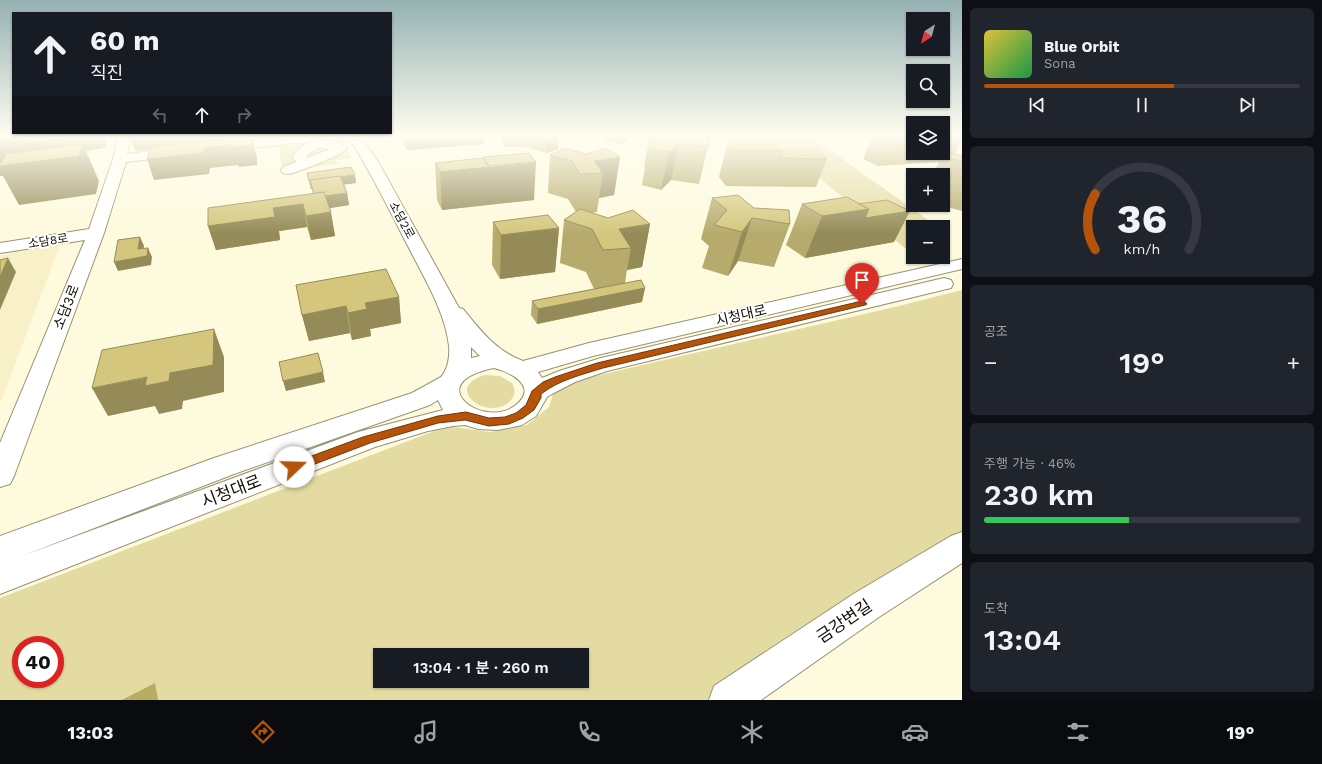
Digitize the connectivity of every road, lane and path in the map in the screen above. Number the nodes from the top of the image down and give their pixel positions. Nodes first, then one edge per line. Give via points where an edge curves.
1 (117, 169) edge
2 (291, 169) edge
3 (375, 169) edge
4 (288, 170) dead end
5 (96, 233) junction
6 (0, 248) edge
7 (962, 264) edge
8 (962, 279) edge
9 (448, 305) junction
10 (515, 366) junction
11 (452, 378) junction
12 (536, 393) junction
13 (466, 416) junction
14 (0, 476) edge
15 (962, 546) edge
16 (0, 550) edge
17 (0, 579) edge
18 (728, 700) edge

1 - 5 street, 소담3로
2 - 4 street
3 - 9 street, 소담2로
5 - 6 street, 소담8로
5 - 14 street, 소담3로
7 - 10 street, 시청대로
8 - 12 street, 시청대로 via 601,365 558,379
9 - 10 street via 492,355
9 - 11 street via 461,348 461,360
10 - 11 street via 494,361 480,362 466,366
10 - 12 street via 530,377 536,387
11 - 13 street via 447,393 451,403
11 - 16 street, 시청대로 via 421,399 224,466
12 - 13 street via 530,408 520,416 505,421 489,422
13 - 17 street, 시청대로 via 426,422 367,440
15 - 18 street, 금강변길 via 867,605

